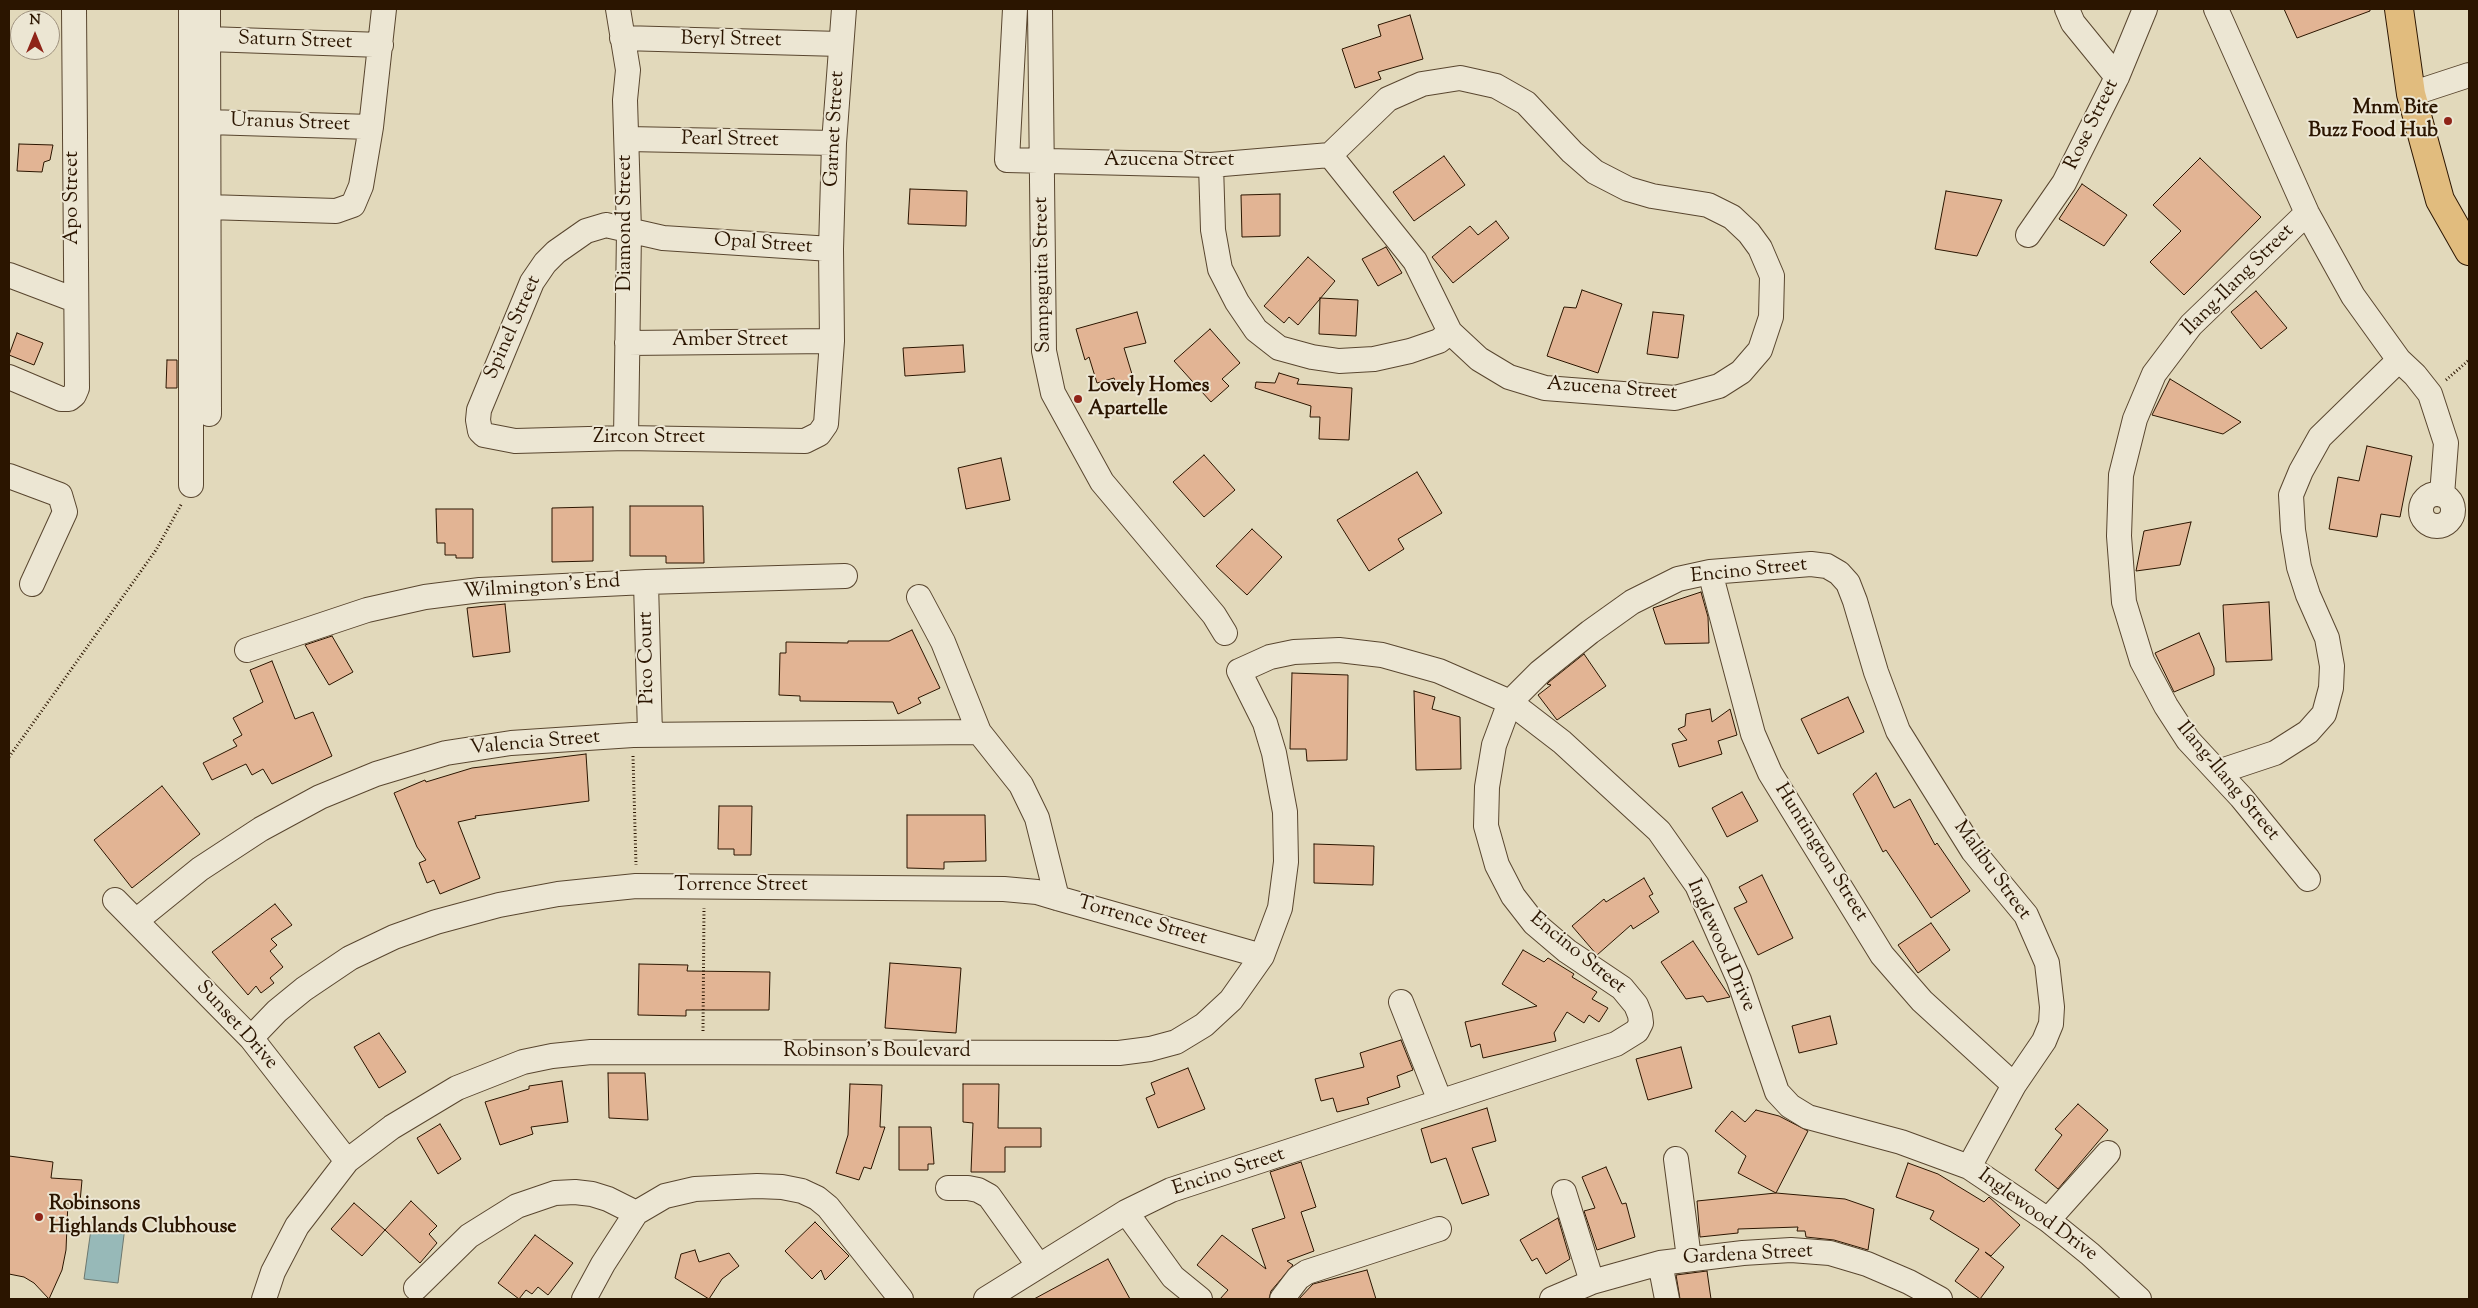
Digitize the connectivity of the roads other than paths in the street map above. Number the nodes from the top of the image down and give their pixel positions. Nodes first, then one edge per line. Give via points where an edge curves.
1 (74, 9) edge
2 (191, 9) edge
3 (208, 9) edge
4 (384, 9) edge
5 (618, 9) edge
6 (844, 9) edge
7 (1015, 9) edge
8 (1040, 9) edge
9 (2067, 9) edge
10 (2145, 9) edge
11 (2216, 9) edge
12 (2399, 9) edge
13 (622, 38) junction
14 (208, 39) junction
15 (840, 44) junction
16 (381, 45) junction
17 (2469, 75) edge
18 (2117, 77) junction
19 (2411, 94) junction
20 (208, 122) junction
21 (371, 127) junction
22 (627, 139) junction
23 (834, 144) junction
24 (1330, 155) junction
25 (1042, 160) junction
26 (1211, 165) junction
27 (208, 207) junction
28 (2307, 213) junction
29 (629, 231) junction
30 (2028, 235) dead end
31 (832, 249) junction
32 (2469, 251) edge
33 (9, 275) edge
34 (75, 300) junction
35 (1450, 332) junction
36 (832, 341) junction
37 (627, 343) junction
38 (2400, 360) junction
39 (9, 377) edge
40 (209, 414) dead end
41 (480, 431) joint
42 (819, 434) joint
43 (626, 438) junction
44 (9, 476) edge
45 (191, 485) road end
46 (2442, 495) dead end
47 (1710, 572) junction
48 (845, 576) dead end
49 (646, 582) junction
50 (32, 584) dead end
51 (920, 597) dead end
52 (1856, 601) joint
53 (1225, 633) dead end
54 (247, 650) dead end
55 (1239, 671) joint
56 (1510, 702) junction
57 (979, 732) junction
58 (641, 735) junction
59 (2218, 772) junction
60 (2308, 879) dead end
61 (1057, 898) junction
62 (115, 900) dead end
63 (137, 920) junction
64 (1262, 956) junction
65 (1401, 1002) dead end
66 (251, 1038) junction
67 (2014, 1085) junction
68 (1440, 1101) junction
69 (2108, 1153) dead end
70 (1676, 1159) dead end
71 (347, 1161) junction
72 (1970, 1167) junction
73 (948, 1188) dead end
74 (1564, 1192) dead end
75 (1126, 1212) junction
76 (636, 1213) junction
77 (2048, 1220) junction
78 (1439, 1229) dead end
79 (1689, 1258) junction
80 (1660, 1263) junction
81 (1039, 1266) junction
82 (1592, 1282) junction
83 (416, 1288) dead end
84 (264, 1299) edge
85 (584, 1299) edge
86 (901, 1299) edge
87 (986, 1299) edge
88 (1200, 1299) edge
89 (1282, 1299) edge
90 (1552, 1299) edge
91 (1667, 1299) edge
92 (1940, 1299) edge
93 (2139, 1299) edge

1 - 34 street, Apo Street
2 - 45 street
3 - 14 street
4 - 16 street
5 - 13 street, Diamond Street
6 - 15 street, Garnet Street
7 - 25 street, Azucena Street via 1007,160
8 - 25 street, Sampaguita Street
9 - 18 street via 2073,23
10 - 18 street, Rose Street
11 - 28 street
12 - 19 main road
13 - 15 street, Beryl Street
13 - 22 street, Diamond Street via 628,70 625,100
14 - 16 street, Saturn Street
14 - 20 street
15 - 23 street, Garnet Street
16 - 21 street
17 - 19 street
18 - 30 street, Rose Street via 2064,183
19 - 32 main road via 2440,200
20 - 21 street, Uranus Street
20 - 27 street
21 - 27 street via 360,186 352,205 336,211
22 - 23 street, Pearl Street
22 - 29 street, Diamond Street
23 - 31 street, Garnet Street
24 - 26 street, Azucena Street
24 - 35 street, Azucena Street via 1415,262
24 - 35 street, Azucena Street via 1388,99 1422,84 1460,78 1496,86 1526,103 1595,172 1628,189 1708,205 1732,217 1760,248 1772,276 1771,317 1760,350 1741,372 1718,386 1675,398 1545,388 1509,377 1480,359
25 - 26 street, Azucena Street
25 - 53 street, Sampaguita Street via 1044,351 1053,393 1102,482 1214,615
26 - 35 street via 1213,230 1220,269 1236,302 1256,330 1279,348 1339,361 1374,359 1439,341
27 - 40 street
28 - 38 street via 2353,296
28 - 59 street, Ilang-Ilang Street via 2190,325 2154,374 2136,419 2121,475 2124,602 2142,661 2188,740
29 - 31 street, Opal Street via 663,238
29 - 37 street, Diamond Street
29 - 41 street, Spinel Street via 606,225 596,227 573,240 545,263 532,282 487,389 479,410
31 - 36 street, Opal Street
33 - 34 street
34 - 39 street, Apo Street via 77,388 74,395 61,399
36 - 37 street, Amber Street
36 - 42 street, Opal Street via 827,417
37 - 43 street, Diamond Street
38 - 46 street via 2416,374 2430,394 2441,422 2446,443
38 - 59 street via 2320,437 2291,495 2299,567 2327,638 2330,656 2331,688 2324,714 2308,732 2276,753
41 - 43 street, Zircon Street via 489,437 515,441
42 - 43 street, Zircon Street via 806,441
44 - 50 street via 60,495 64,512
47 - 52 street, Encino Street via 1811,564 1827,566 1848,583
47 - 56 street, Encino Street via 1678,579 1632,602 1540,672
47 - 67 street, Huntington Street via 1753,734 1770,774 1882,955 1922,1001
48 - 49 street, Wilmington's End
49 - 54 street, Wilmington's End via 480,590 425,597 367,610
49 - 58 street, Pico Court
51 - 57 street via 943,642
52 - 67 street, Malibu Street via 1876,672 1898,731 1973,851 2026,915 2047,963 2052,1007 2050,1024 2044,1041
55 - 56 street, Inglewood Drive via 1270,657 1294,652 1339,650 1382,654 1439,671
55 - 64 street, Robinson's Boulevard via 1265,723 1285,812 1286,862 1280,908
56 - 68 street, Encino Street via 1494,745 1487,787 1486,826 1497,865 1513,896 1534,923 1567,951 1622,988 1636,1004 1641,1023 1630,1037 1616,1044
56 - 72 street, Inglewood Drive via 1562,742 1659,831 1697,885 1739,980 1778,1092 1790,1106 1808,1117 1901,1142
57 - 58 street, Valencia Street
57 - 61 street via 1021,785 1037,818
58 - 63 street, Valencia Street via 489,746 446,753 376,774 320,797 261,829 200,869
59 - 60 street, Ilang-Ilang Street
61 - 64 street, Torrence Street
61 - 66 street, Torrence Street via 1037,892 1004,889 704,886 636,886 558,894 500,905 394,936 350,958 304,989
62 - 63 street, Sunset Drive
63 - 66 street, Sunset Drive
64 - 71 street, Robinson's Boulevard via 1231,1000 1204,1025 1176,1042 1150,1049 1109,1053 591,1052 552,1056 523,1062 457,1088 392,1127
65 - 68 street
66 - 71 street, Sunset Drive
67 - 72 street, Malibu Street
68 - 75 street, Encino Street via 1171,1190
69 - 77 street
70 - 79 street
71 - 84 street, Robinson's Boulevard via 297,1226 273,1272
72 - 77 street, Inglewood Drive
73 - 81 street via 968,1188 989,1196
74 - 82 street
75 - 81 street, Encino Street
75 - 88 street via 1173,1277
76 - 83 street via 592,1194 555,1193 518,1206 469,1236
76 - 85 street
76 - 86 street via 665,1196 694,1189 757,1186 802,1191 828,1208
77 - 93 street, Inglewood Drive
78 - 89 street via 1307,1272 1298,1278
79 - 80 street, Gardena Street
79 - 92 street, Gardena Street via 1791,1250 1830,1253 1867,1264
80 - 82 street, Gardena Street
80 - 91 street
81 - 87 street, Encino Street
82 - 90 street, Gardena Street

